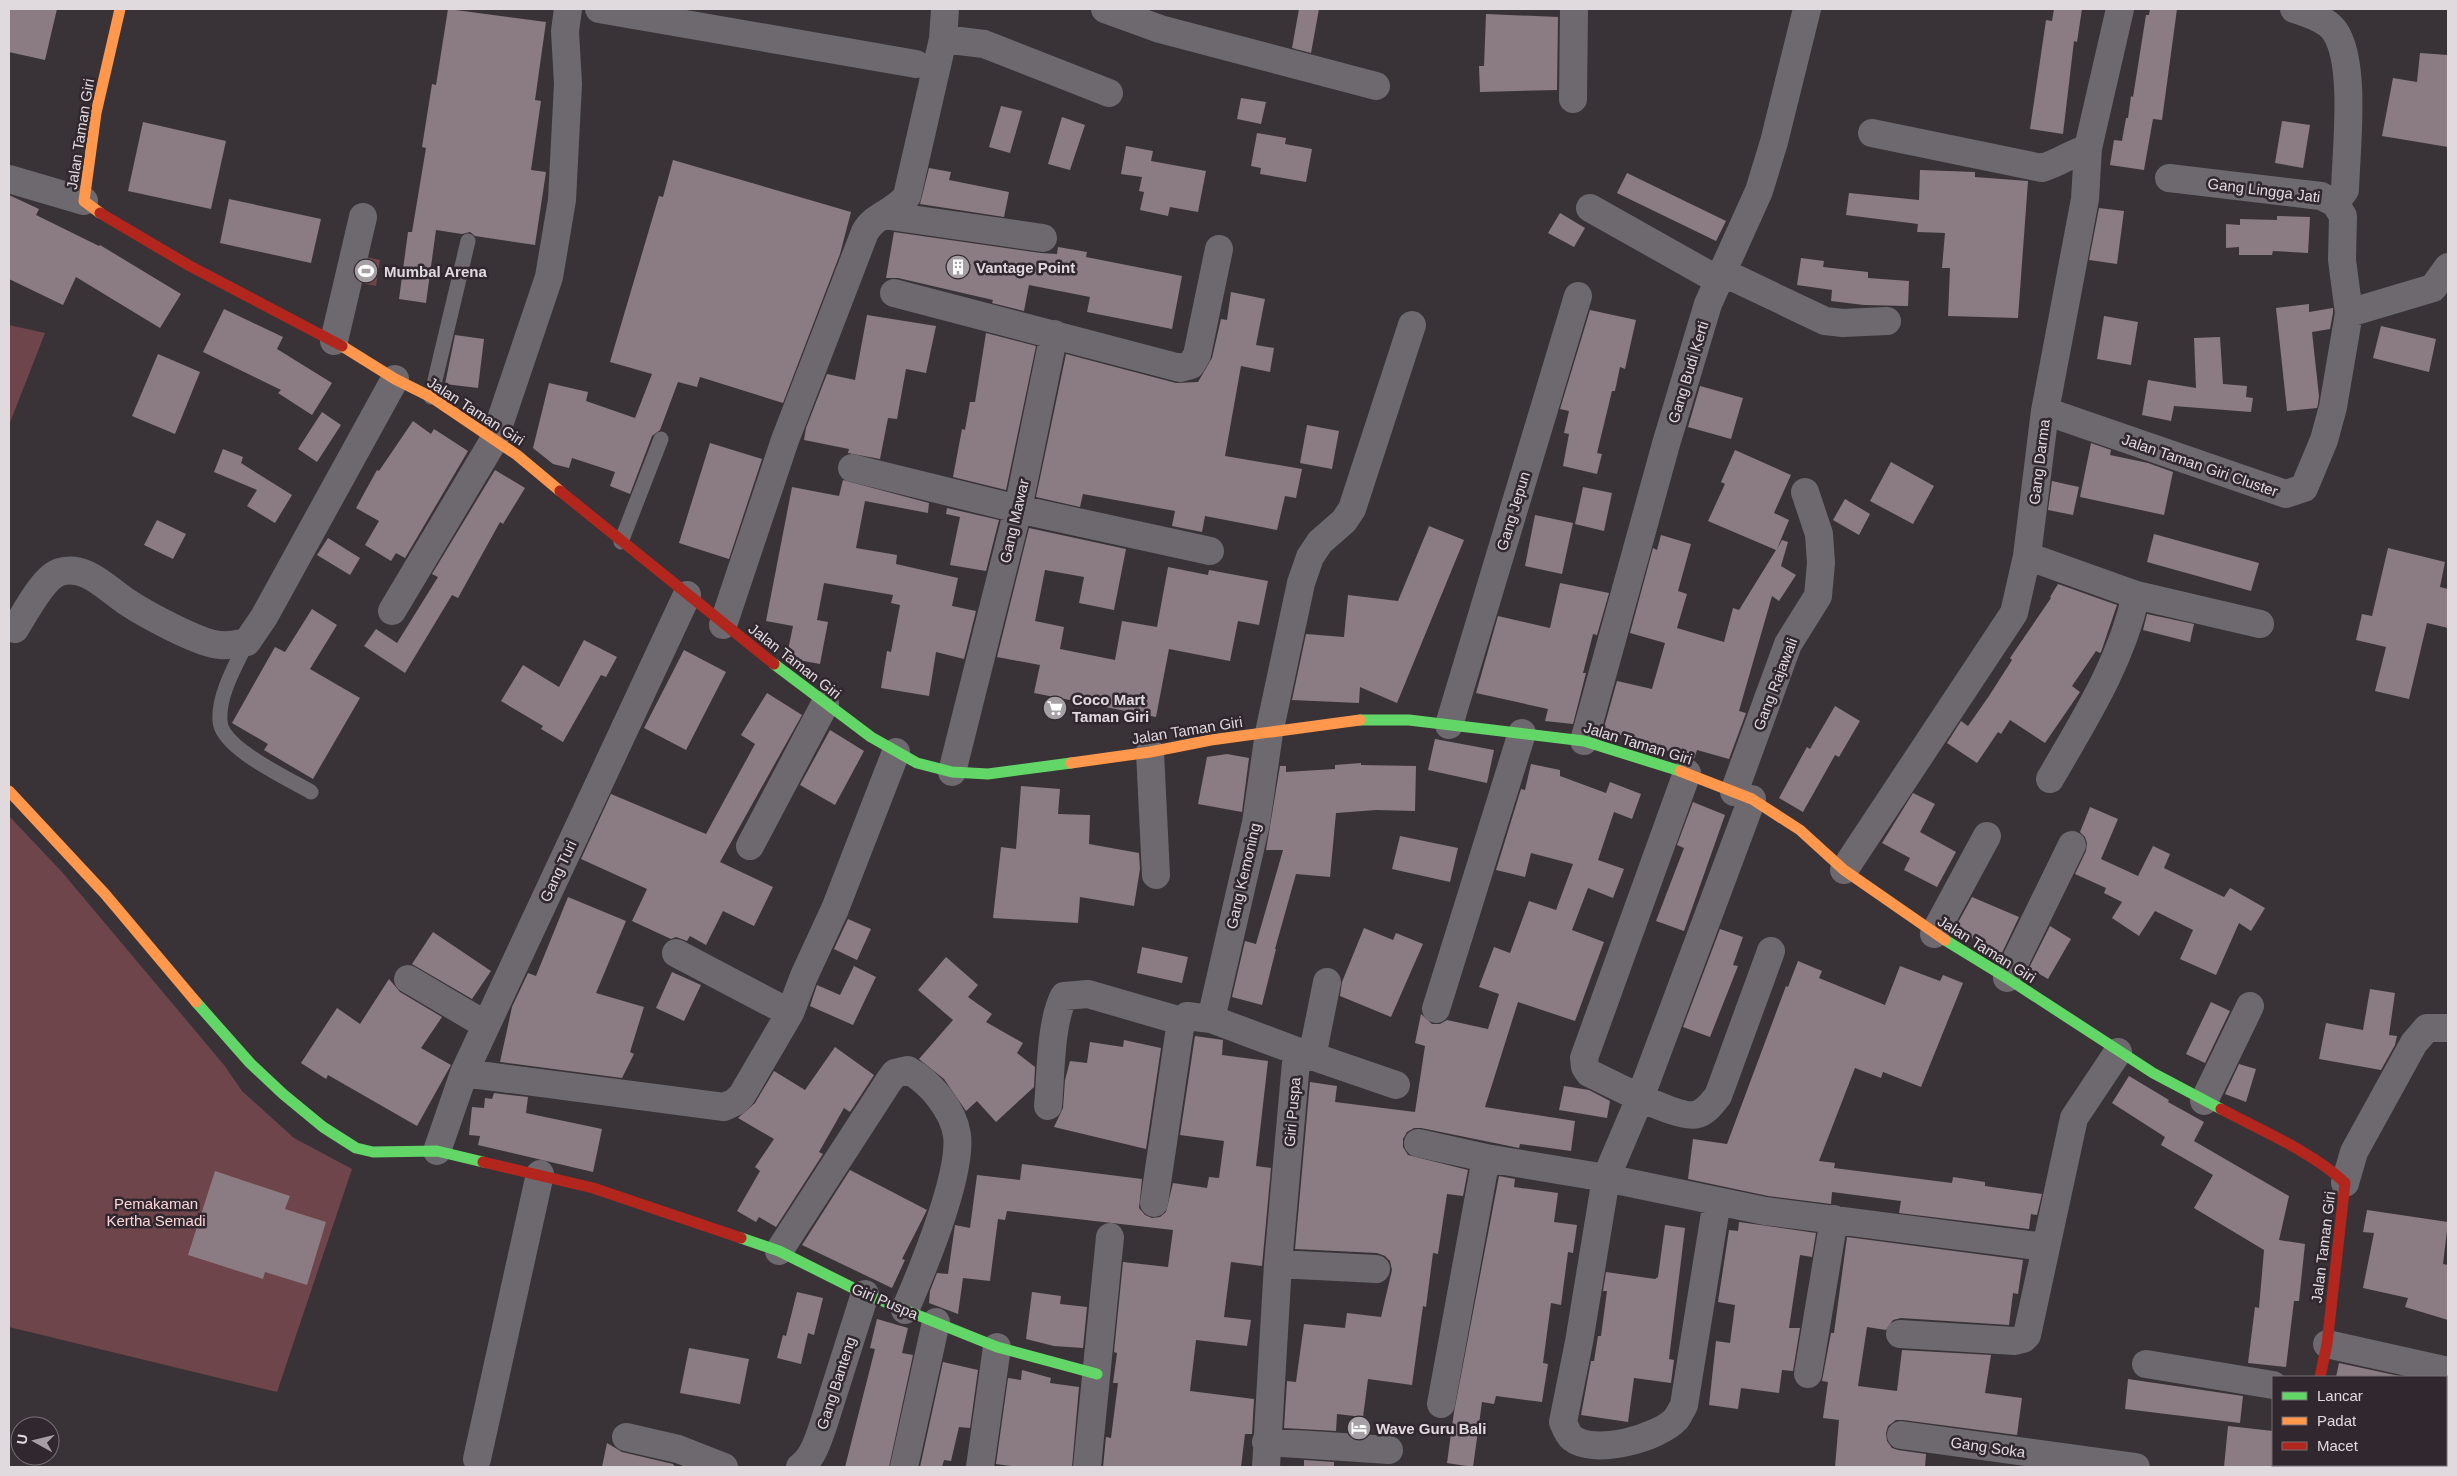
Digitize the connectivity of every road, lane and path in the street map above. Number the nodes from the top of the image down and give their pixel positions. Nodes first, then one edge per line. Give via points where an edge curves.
1 (120, 9) edge
2 (568, 9) edge
3 (599, 9) edge
4 (945, 9) edge
5 (1105, 9) edge
6 (1574, 9) edge
7 (1807, 9) edge
8 (2120, 9) edge
9 (2294, 9) edge
10 (943, 39) junction
11 (916, 64) dead end
12 (1376, 86) dead end
13 (1109, 93) dead end
14 (1573, 99) dead end
15 (1872, 133) dead end
16 (2088, 148) junction
17 (2169, 178) dead end
18 (9, 179) edge
19 (84, 201) junction
20 (2335, 203) junction
21 (1590, 208) dead end
22 (883, 215) junction
23 (363, 217) dead end
24 (1044, 238) dead end
25 (468, 241) dead end
26 (1219, 249) dead end
27 (1720, 276) junction
28 (2443, 283) edge
29 (894, 292) dead end
30 (1578, 296) dead end
31 (2350, 313) junction
32 (1887, 321) dead end
33 (1412, 325) dead end
34 (1054, 334) junction
35 (334, 341) junction
36 (395, 379) junction
37 (431, 397) junction
38 (2046, 411) junction
39 (662, 438) dead end
40 (494, 440) junction
41 (852, 468) dead end
42 (1805, 492) dead end
43 (1018, 509) junction
44 (622, 542) junction
45 (1210, 551) dead end
46 (2027, 556) junction
47 (687, 595) junction
48 (2136, 595) junction
49 (392, 611) dead end
50 (2260, 624) dead end
51 (723, 625) junction
52 (15, 629) dead end
53 (247, 642) junction
54 (825, 704) junction
55 (1449, 725) junction
56 (1269, 733) junction
57 (1522, 733) junction
58 (1584, 741) junction
59 (896, 752) junction
60 (1150, 752) junction
61 (952, 772) junction
62 (1687, 773) junction
63 (2050, 779) dead end
64 (9, 791) edge
65 (311, 792) dead end
66 (1743, 796) junction
67 (1987, 836) dead end
68 (2072, 845) dead end
69 (750, 846) dead end
70 (1844, 870) junction
71 (1156, 876) dead end
72 (1934, 934) junction
73 (1771, 951) dead end
74 (676, 953) dead end
75 (2007, 978) junction
76 (408, 979) dead end
77 (1327, 982) dead end
78 (2250, 1006) dead end
79 (1436, 1009) dead end
80 (790, 1013) junction
81 (1210, 1019) junction
82 (1181, 1021) junction
83 (486, 1025) junction
84 (2448, 1028) edge
85 (2118, 1052) junction
86 (1305, 1054) junction
87 (464, 1073) junction
88 (1396, 1085) dead end
89 (1640, 1098) junction
90 (2204, 1102) junction
91 (1048, 1106) dead end
92 (1418, 1143) dead end
93 (437, 1151) junction
94 (1486, 1158) junction
95 (540, 1174) junction
96 (1606, 1178) junction
97 (2345, 1182) junction
98 (1717, 1201) junction
99 (1154, 1203) dead end
100 (1834, 1219) junction
101 (1110, 1237) dead end
102 (2045, 1247) junction
103 (779, 1251) junction
104 (1278, 1264) junction
105 (1376, 1269) dead end
106 (865, 1294) junction
107 (905, 1310) junction
108 (936, 1322) junction
109 (1900, 1334) dead end
110 (2326, 1344) junction
111 (997, 1347) junction
112 (2146, 1364) dead end
113 (2448, 1371) edge
114 (1098, 1374) junction
115 (1808, 1374) dead end
116 (2320, 1376) edge
117 (2272, 1385) edge
118 (1441, 1404) dead end
119 (1901, 1435) dead end
120 (626, 1437) dead end
121 (1389, 1450) dead end
122 (1266, 1455) edge
123 (477, 1458) dead end
124 (724, 1467) edge
125 (800, 1467) edge
126 (904, 1467) edge
127 (980, 1467) edge
128 (1088, 1467) edge
129 (2136, 1467) edge

1 - 19 street, Jalan Taman Giri via 96,113
2 - 40 street via 562,200 549,277
3 - 11 street
4 - 10 street
5 - 12 street via 1160,29
6 - 14 street
7 - 27 street, Gang Budi Kerti via 1759,191
8 - 16 street, Gang Darma
9 - 20 street via 2334,30 2348,74 2345,190
10 - 13 street via 984,44
10 - 22 street via 907,196
15 - 16 street via 2042,168
16 - 38 street, Gang Darma via 2085,199
17 - 20 street, Gang Lingga Jati via 2321,196
18 - 19 street
19 - 35 street, Jalan Taman Giri via 188,264
20 - 31 street, Gang Lingga Jati via 2343,220 2342,260
21 - 27 street
22 - 24 street
22 - 51 street via 872,221 865,232 785,440
23 - 35 street
25 - 37 lane
26 - 34 street via 1198,355 1191,365 1180,368
27 - 32 street via 1825,321
27 - 58 street, Gang Budi Kerti via 1708,304 1666,444
28 - 31 street
29 - 34 street
30 - 55 street, Gang Jepun
31 - 38 street, Jalan Taman Giri Cluster via 2324,440 2304,488 2296,492 2286,494
33 - 56 street, Gang Kemoning via 1352,509 1310,557 1301,583
34 - 43 street, Gang Mawar
35 - 36 street, Jalan Taman Giri
36 - 37 street, Jalan Taman Giri
36 - 53 street via 264,617
37 - 40 street, Jalan Taman Giri
38 - 46 street, Gang Darma
39 - 44 lane
40 - 44 street, Jalan Taman Giri via 557,487
40 - 49 street
41 - 43 street
42 - 66 street, Gang Rajawali via 1819,534 1818,596 1788,644
43 - 45 street
43 - 61 street, Gang Mawar
44 - 47 street, Jalan Taman Giri
46 - 48 street
46 - 70 street, Gang Darma via 2014,613
47 - 51 street, Jalan Taman Giri
47 - 83 street, Gang Turi
48 - 50 street
48 - 63 street via 2118,657
51 - 54 street, Jalan Taman Giri
52 - 53 street via 45,584 58,572 69,571 91,575 126,602 180,631 219,645
53 - 65 lane via 227,686 220,707 220,723 234,746
54 - 59 street, Jalan Taman Giri
54 - 69 street
55 - 56 street, Jalan Taman Giri via 1409,720 1357,720
55 - 57 street, Jalan Taman Giri
56 - 60 street, Jalan Taman Giri
56 - 81 street, Gang Kemoning via 1256,823
57 - 58 street, Jalan Taman Giri
57 - 79 street
58 - 62 street, Jalan Taman Giri
59 - 61 street, Jalan Taman Giri via 916,763
59 - 80 street via 835,909
60 - 61 street, Jalan Taman Giri via 988,774
60 - 71 street
62 - 66 street, Jalan Taman Giri
62 - 89 street via 1584,1058 1589,1073
64 - 93 street, Giri Puspa via 105,894 250,1063 283,1094 323,1127 356,1148 373,1152
66 - 70 street, Jalan Taman Giri via 1800,830
66 - 89 street, Gang Rajawali
67 - 72 street
68 - 75 street
70 - 72 street, Jalan Taman Giri
72 - 75 street, Jalan Taman Giri
73 - 89 street via 1718,1096 1709,1107 1689,1116
74 - 80 street
75 - 85 street, Jalan Taman Giri
76 - 83 street
77 - 86 street, Giri Puspa
78 - 90 street
80 - 87 street via 742,1096 724,1107
81 - 82 street via 1187,1016
81 - 86 street
82 - 91 street via 1088,994 1064,996 1056,1022
82 - 99 street
83 - 87 street, Gang Turi
84 - 97 street via 2427,1028 2414,1043 2354,1152
85 - 90 street, Jalan Taman Giri
85 - 102 street via 2074,1118
86 - 88 street
86 - 104 street, Giri Puspa
87 - 93 street, Gang Turi
89 - 96 street, Gang Rajawali
90 - 97 street, Jalan Taman Giri via 2290,1146
92 - 94 street
93 - 95 street, Giri Puspa
94 - 96 street
94 - 118 street
95 - 103 street, Giri Puspa via 610,1193
95 - 123 street
96 - 98 street
96 - 98 street, Gang Rajawali via 1563,1422 1571,1438 1584,1445 1623,1443 1658,1431 1676,1419 1684,1405
97 - 110 street, Jalan Taman Giri
98 - 100 street
100 - 102 street
100 - 115 street
101 - 114 street
102 - 109 street via 2027,1335 2023,1339
103 - 106 street, Giri Puspa
103 - 107 street via 889,1081 895,1073 908,1070 920,1077 939,1098 952,1119 957,1136 953,1178
104 - 105 street
104 - 122 street, Giri Puspa
106 - 107 street, Giri Puspa
106 - 125 street, Gang Banteng via 816,1447
107 - 108 street, Giri Puspa
108 - 111 street, Giri Puspa
108 - 126 street
110 - 113 street
110 - 116 street, Jalan Taman Giri
111 - 114 street, Giri Puspa
111 - 127 street
112 - 117 street
114 - 128 street
119 - 129 street, Gang Soka
120 - 124 street via 678,1449
121 - 122 street, Giri Puspa

